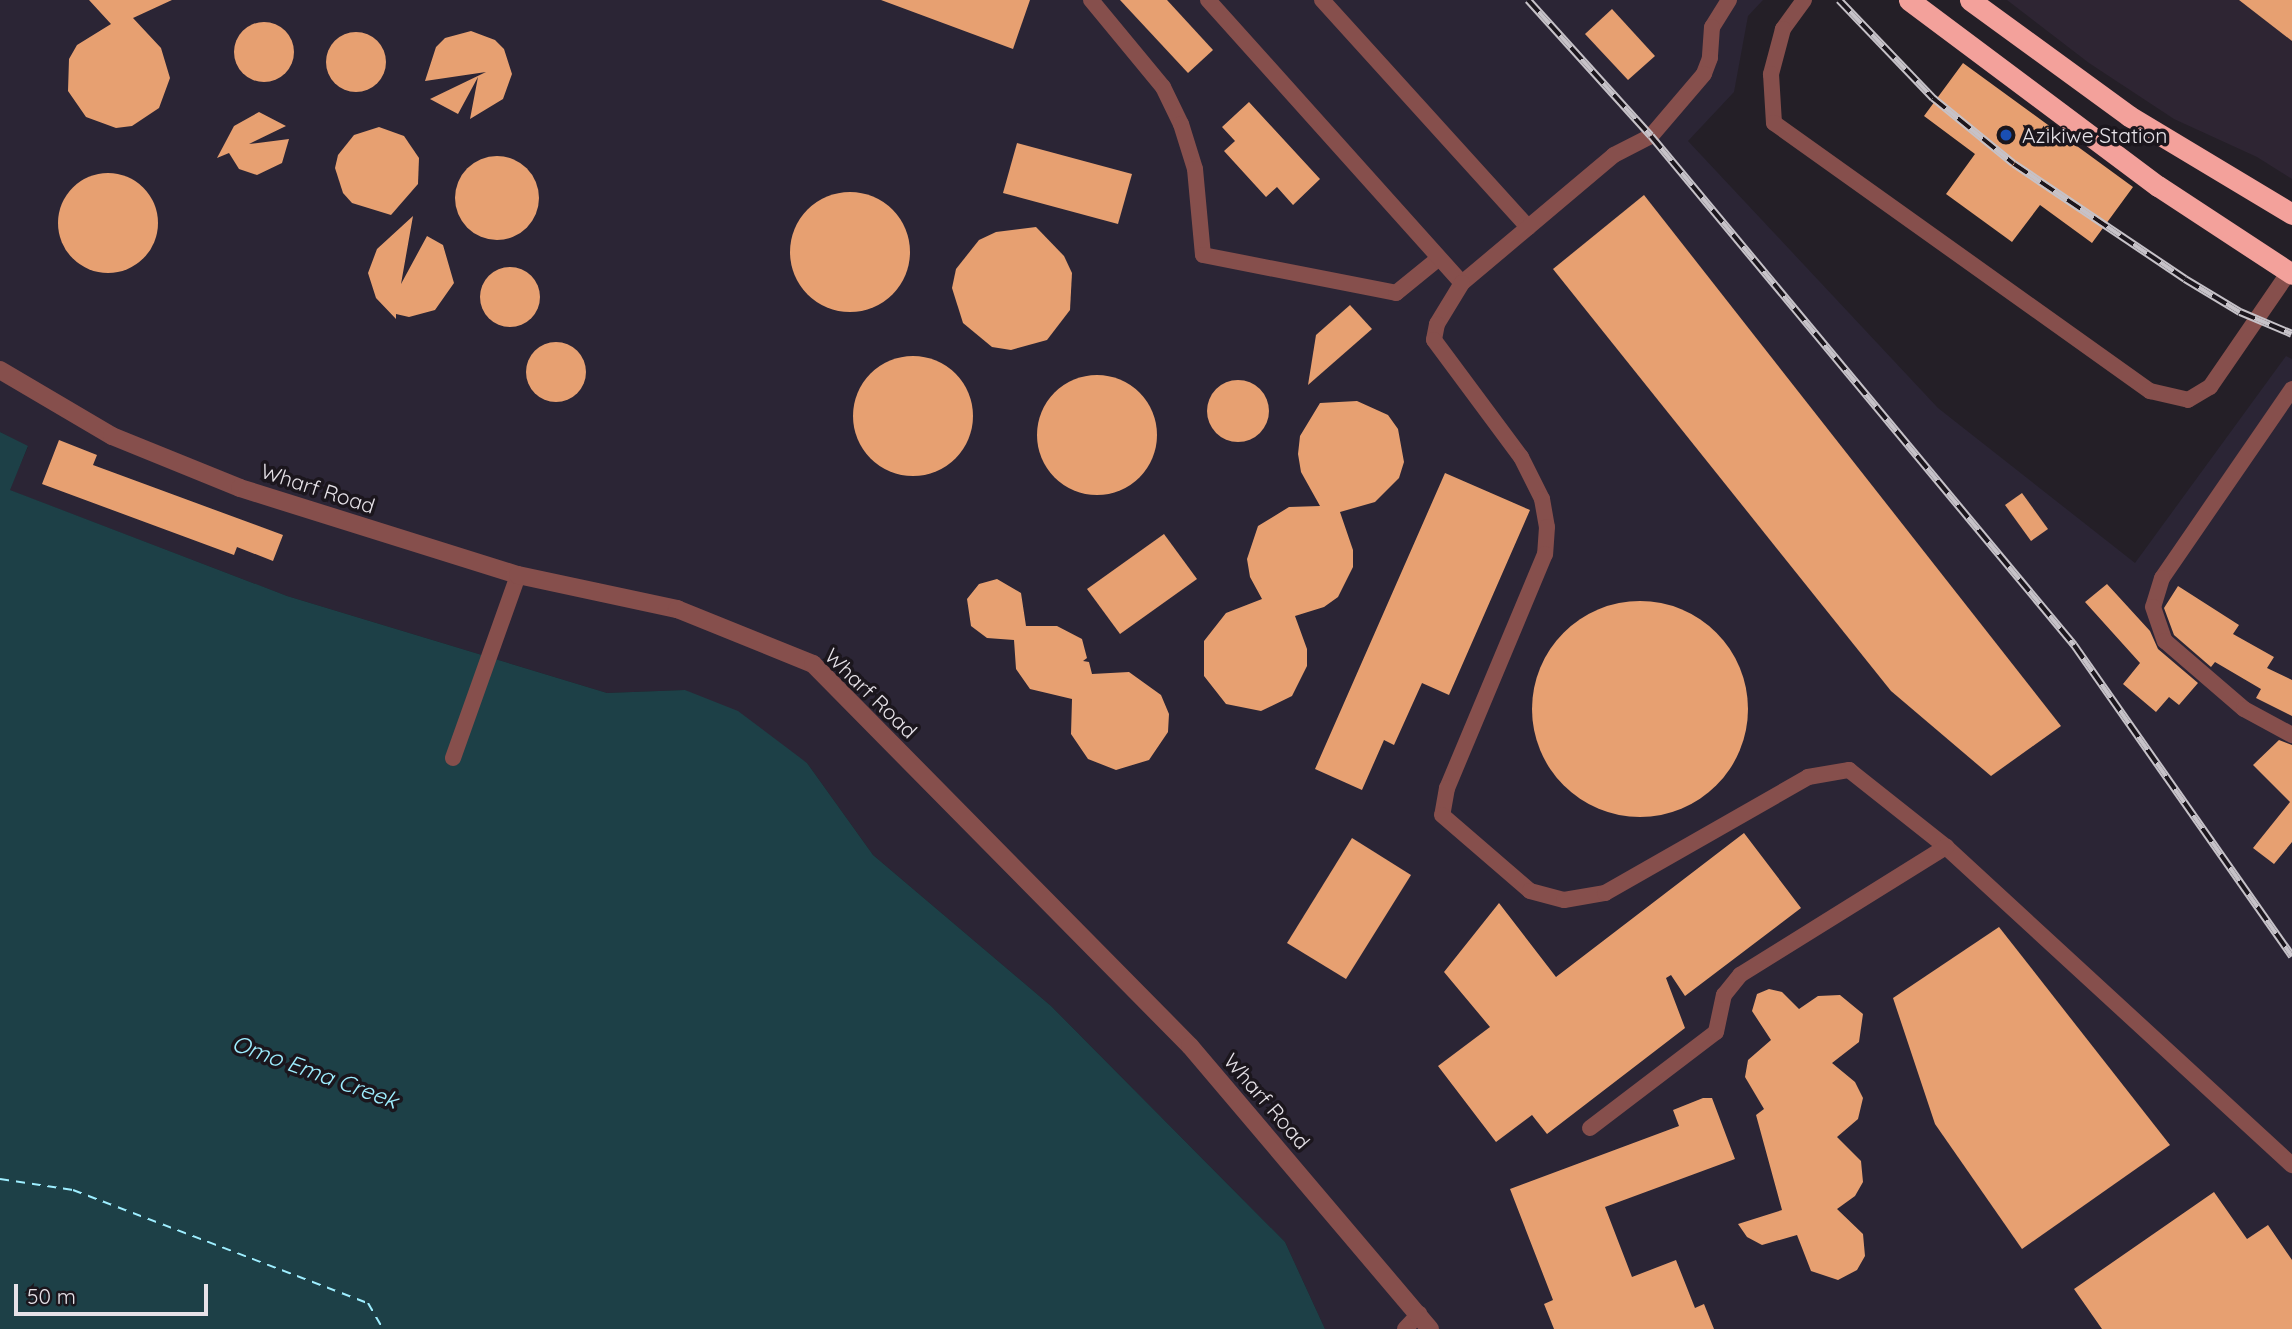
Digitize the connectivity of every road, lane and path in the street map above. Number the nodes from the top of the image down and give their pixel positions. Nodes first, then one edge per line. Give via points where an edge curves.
1 (1091, 0) edge
2 (1208, 0) edge
3 (1322, 0) edge
4 (1729, 0) edge
5 (1804, 0) edge
6 (1909, 0) edge
7 (1970, 0) edge
8 (2256, 193) junction
9 (2292, 214) edge
10 (2292, 220) edge
11 (1528, 227) junction
12 (1439, 258) junction
13 (2291, 273) edge
14 (1462, 283) junction
15 (0, 370) edge
16 (2292, 389) edge
17 (518, 575) junction
18 (2292, 735) edge
19 (453, 758) dead end
20 (1946, 847) junction
21 (1590, 1128) dead end
22 (2292, 1165) edge
23 (1419, 1314) junction
24 (1405, 1329) edge
25 (1430, 1329) edge

1 - 12 lane via 1163,87 1181,124 1195,169 1203,255 1396,293
2 - 12 lane
3 - 11 lane
4 - 11 lane via 1712,27 1704,75 1651,136 1614,155
5 - 13 lane via 1783,29 1771,74 1774,123 2150,391 2188,400 2210,387
6 - 13 highway via 2158,186
7 - 8 highway via 2129,116
8 - 9 highway
8 - 10 highway
11 - 14 lane
12 - 14 lane
14 - 20 lane via 1437,324 1434,340 1521,457 1542,499 1547,527 1545,554 1447,788 1442,815 1452,828 1530,891 1564,900 1605,893 1808,777 1849,770
15 - 17 street, Wharf Road via 112,436 240,488
16 - 18 lane via 2162,578 2153,607 2165,641 2244,709
17 - 19 lane
17 - 23 street, Wharf Road via 677,609 813,664 1189,1046
20 - 21 lane via 1740,975 1724,995 1716,1032
20 - 22 lane
23 - 24 lane
23 - 25 street, Wharf Road

